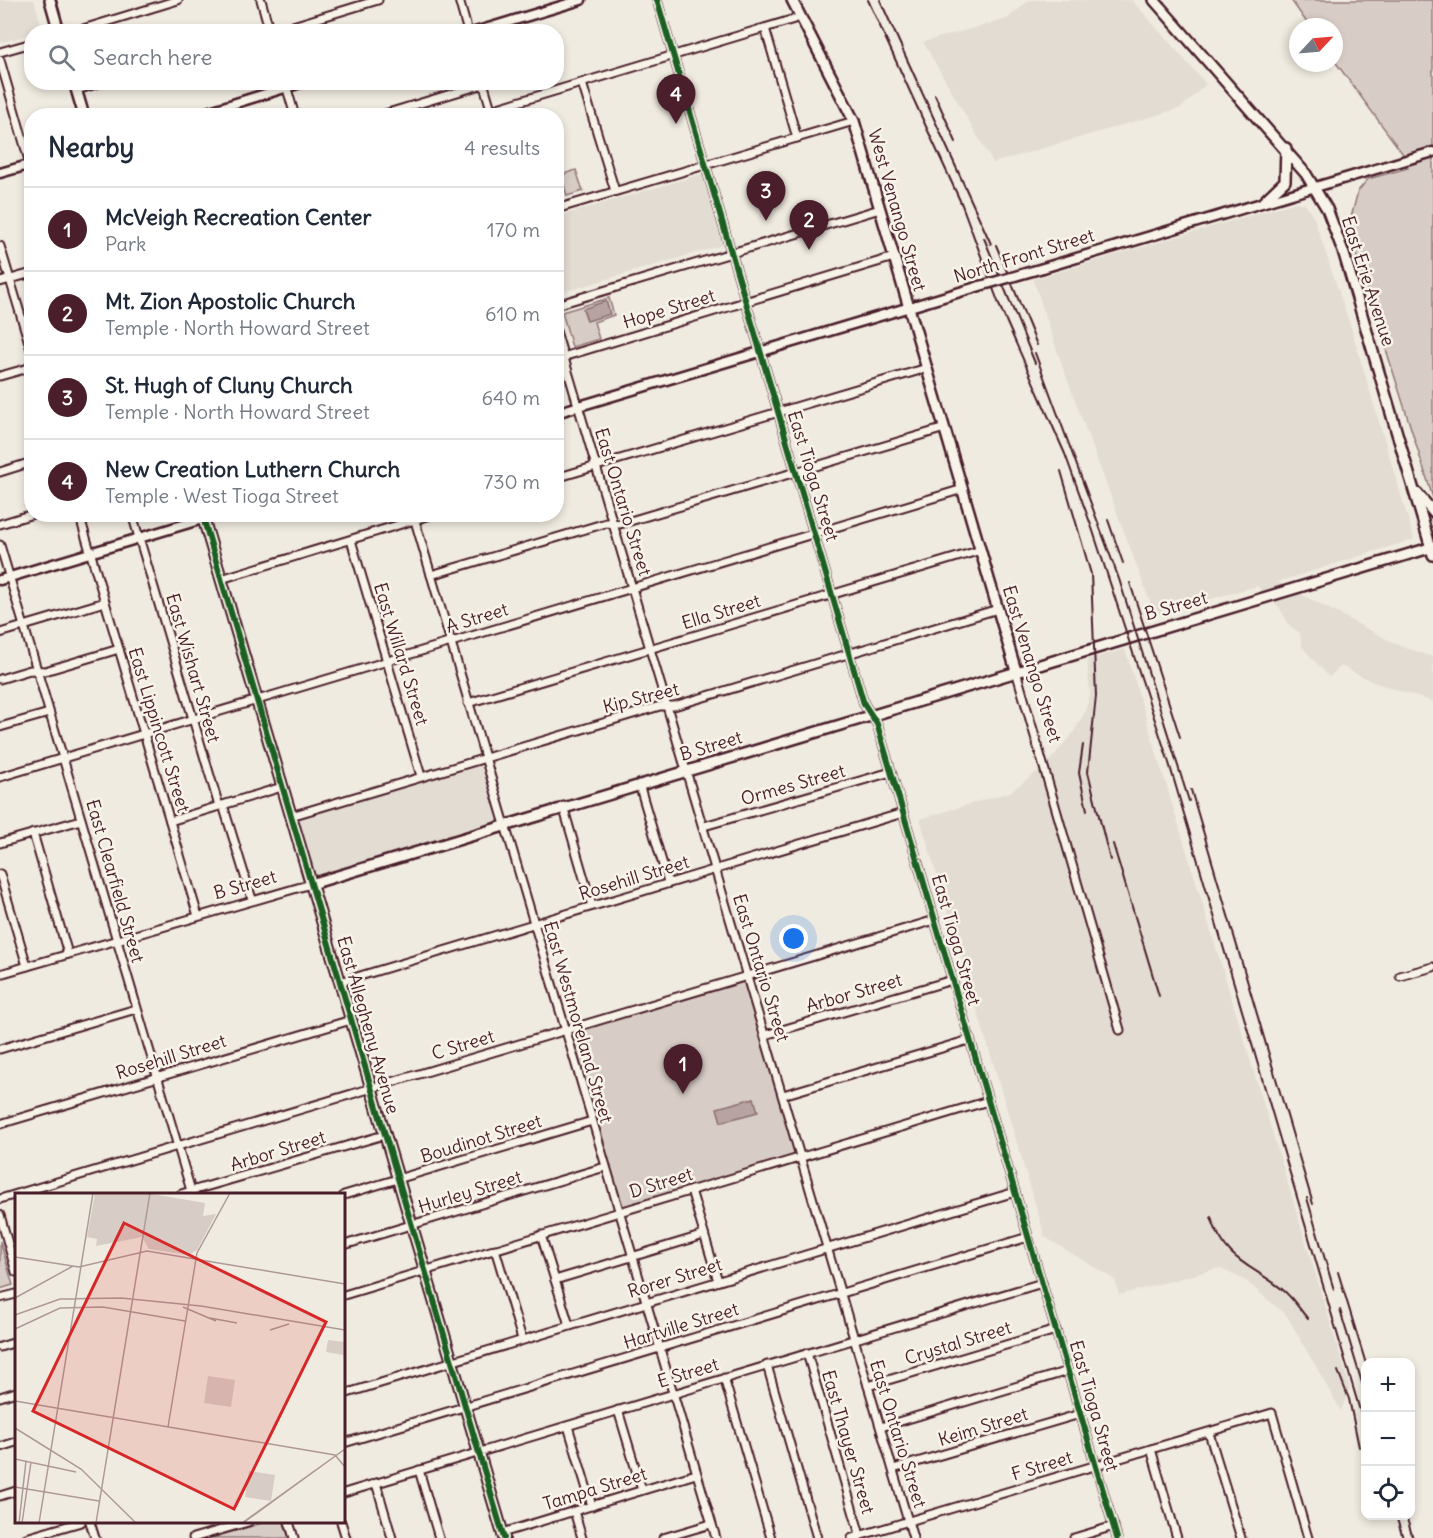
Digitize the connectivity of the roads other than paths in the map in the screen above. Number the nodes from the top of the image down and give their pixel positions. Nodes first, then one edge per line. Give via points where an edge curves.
1 (50, 0) edge
2 (178, 0) edge
3 (261, 0) edge
4 (378, 0) edge
5 (459, 0) edge
6 (581, 0) edge
7 (657, 0) edge
8 (792, 0) edge
9 (1154, 0) edge
10 (801, 17) junction
11 (57, 24) edge
12 (99, 24) edge
13 (269, 24) edge
14 (298, 24) edge
15 (466, 24) edge
16 (502, 24) edge
17 (765, 28) junction
18 (24, 46) edge
19 (0, 52) edge
20 (674, 55) junction
21 (0, 60) edge
22 (582, 83) junction
23 (564, 89) edge
24 (76, 90) edge
25 (271, 90) edge
26 (287, 90) edge
27 (461, 90) edge
28 (485, 90) edge
29 (561, 90) edge
30 (82, 108) edge
31 (218, 108) edge
32 (293, 108) edge
33 (403, 108) edge
34 (490, 108) edge
35 (507, 108) edge
36 (854, 121) junction
37 (797, 138) junction
38 (24, 142) edge
39 (1286, 148) junction
40 (1433, 152) edge
41 (706, 165) junction
42 (24, 168) edge
43 (0, 173) edge
44 (1315, 187) junction
45 (615, 191) junction
46 (1263, 202) junction
47 (564, 207) edge
48 (880, 209) junction
49 (0, 246) edge
50 (732, 253) junction
51 (894, 257) junction
52 (24, 275) edge
53 (10, 279) junction
54 (0, 282) edge
55 (747, 301) junction
56 (564, 303) edge
57 (909, 308) junction
58 (24, 326) edge
59 (761, 352) junction
60 (564, 357) edge
61 (927, 368) junction
62 (24, 369) edge
63 (564, 369) edge
64 (0, 376) edge
65 (578, 407) junction
66 (564, 411) edge
67 (778, 412) junction
68 (945, 428) junction
69 (24, 464) edge
70 (597, 466) junction
71 (0, 472) edge
72 (796, 472) junction
73 (564, 476) edge
74 (1412, 482) junction
75 (963, 489) junction
76 (1433, 512) edge
77 (24, 517) edge
78 (81, 522) edge
79 (134, 522) edge
80 (187, 522) edge
81 (204, 522) edge
82 (400, 522) edge
83 (415, 522) edge
84 (613, 523) junction
85 (0, 524) edge
86 (814, 534) junction
87 (139, 538) junction
88 (351, 540) junction
89 (0, 545) edge
90 (981, 550) junction
91 (1432, 550) edge
92 (91, 553) junction
93 (430, 575) junction
94 (10, 577) junction
95 (221, 579) junction
96 (0, 580) edge
97 (632, 587) junction
98 (833, 595) junction
99 (105, 602) junction
100 (998, 609) junction
101 (24, 626) junction
102 (0, 633) edge
103 (450, 642) junction
104 (119, 649) junction
105 (650, 649) junction
106 (851, 653) junction
107 (387, 661) junction
108 (37, 670) junction
109 (1016, 671) junction
110 (0, 679) edge
111 (256, 700) junction
112 (468, 703) junction
113 (667, 706) junction
114 (49, 713) junction
115 (871, 715) junction
116 (192, 719) junction
117 (0, 727) edge
118 (144, 733) junction
119 (63, 758) junction
120 (484, 758) junction
121 (687, 770) junction
122 (891, 771) junction
123 (421, 776) junction
124 (0, 777) edge
125 (639, 784) junction
126 (282, 787) junction
127 (221, 806) junction
128 (564, 806) junction
129 (903, 813) junction
130 (291, 816) junction
131 (81, 820) junction
132 (170, 820) junction
133 (504, 824) junction
134 (704, 826) junction
135 (33, 834) junction
136 (0, 843) edge
137 (716, 870) junction
138 (0, 874) edge
139 (668, 882) junction
140 (311, 884) junction
141 (252, 899) junction
142 (592, 906) junction
143 (198, 916) junction
144 (935, 920) junction
145 (533, 924) junction
146 (116, 940) junction
147 (68, 954) junction
148 (27, 966) junction
149 (1433, 967) edge
150 (0, 974) edge
151 (747, 975) junction
152 (1400, 976) dead end
153 (952, 980) junction
154 (339, 982) junction
155 (136, 1009) junction
156 (351, 1020) junction
157 (565, 1030) junction
158 (1120, 1030) dead end
159 (765, 1035) junction
160 (969, 1040) junction
161 (0, 1049) edge
162 (156, 1077) junction
163 (370, 1088) junction
164 (783, 1095) junction
165 (988, 1101) junction
166 (592, 1121) junction
167 (0, 1124) edge
168 (384, 1135) junction
169 (178, 1145) junction
170 (801, 1157) junction
171 (605, 1167) junction
172 (398, 1179) junction
173 (691, 1190) junction
174 (1015, 1192) junction
175 (20, 1193) edge
176 (191, 1193) edge
177 (15, 1194) edge
178 (345, 1195) edge
179 (0, 1199) edge
180 (619, 1212) junction
181 (0, 1215) edge
182 (412, 1225) junction
183 (541, 1235) junction
184 (704, 1235) junction
185 (1028, 1237) junction
186 (13, 1245) edge
187 (345, 1245) edge
188 (827, 1248) junction
189 (495, 1249) junction
190 (632, 1258) junction
191 (15, 1263) edge
192 (425, 1271) junction
193 (555, 1280) junction
194 (718, 1281) junction
195 (1042, 1283) junction
196 (841, 1293) junction
197 (15, 1294) edge
198 (345, 1295) edge
199 (0, 1299) edge
200 (646, 1303) junction
201 (569, 1325) junction
202 (1056, 1330) junction
203 (522, 1339) junction
204 (854, 1339) junction
205 (15, 1342) edge
206 (0, 1347) edge
207 (660, 1348) junction
208 (807, 1353) junction
209 (453, 1361) junction
210 (767, 1365) junction
211 (1068, 1371) junction
212 (724, 1378) junction
213 (868, 1386) junction
214 (15, 1392) edge
215 (673, 1393) junction
216 (345, 1394) edge
217 (0, 1397) edge
218 (467, 1406) junction
219 (618, 1410) junction
220 (1080, 1414) junction
221 (568, 1426) junction
222 (881, 1427) junction
223 (1209, 1432) junction
224 (15, 1442) edge
225 (345, 1443) edge
226 (0, 1446) edge
227 (1150, 1449) junction
228 (479, 1452) junction
229 (1096, 1465) junction
230 (893, 1469) junction
231 (419, 1470) junction
232 (696, 1474) junction
233 (376, 1483) junction
234 (642, 1490) junction
235 (15, 1491) edge
236 (345, 1493) edge
237 (0, 1496) edge
238 (592, 1506) junction
239 (574, 1511) junction
240 (75, 1523) edge
241 (91, 1523) edge
242 (242, 1523) edge
243 (290, 1523) edge
244 (342, 1523) edge
245 (909, 1523) junction
246 (711, 1524) junction
247 (1114, 1526) junction
248 (503, 1535) edge
249 (859, 1537) edge
250 (26, 1538) edge
251 (95, 1538) edge
252 (193, 1538) edge
253 (294, 1538) edge
254 (346, 1538) edge
255 (393, 1538) edge
256 (439, 1538) edge
257 (582, 1538) edge
258 (663, 1538) edge
259 (716, 1538) edge
260 (771, 1538) edge
261 (817, 1538) edge
262 (852, 1538) edge
263 (914, 1538) edge
264 (1074, 1538) edge
265 (1117, 1538) edge
266 (1176, 1538) edge
267 (1241, 1538) edge
268 (1308, 1538) edge

1 - 11 main road
2 - 12 street
3 - 13 street
4 - 14 street
5 - 15 street
6 - 16 street
7 - 20 street, East Tioga Street
8 - 10 main road, West Venango Street
9 - 39 main road, East Erie Avenue
10 - 17 street
10 - 36 main road, West Venango Street
17 - 20 street
17 - 37 street
18 - 19 street
20 - 22 street
20 - 41 street, East Tioga Street
21 - 38 street
22 - 23 street
22 - 45 street
24 - 30 main road
25 - 31 street
26 - 32 street
27 - 33 street
28 - 34 street
29 - 35 street
36 - 37 street
36 - 48 main road, West Venango Street
37 - 41 street
39 - 44 main road, East Erie Avenue
39 - 46 main road via 1285,181
40 - 44 street, North Front Street
41 - 45 street
41 - 50 street, East Tioga Street
42 - 43 street
44 - 46 street, North Front Street
44 - 74 main road, East Erie Avenue via 1340,240
45 - 47 street
46 - 57 street, North Front Street, bridge
48 - 50 street
48 - 51 main road, West Venango Street
49 - 53 street
50 - 55 street, East Tioga Street
50 - 56 street
51 - 55 street, Hope Street
51 - 57 main road, West Venango Street
52 - 53 street
53 - 54 street
53 - 58 street
55 - 59 street, East Tioga Street
55 - 60 street, Hope Street
57 - 59 street, North Front Street
57 - 61 main road, East Venango Street
59 - 65 street, North Front Street
59 - 67 street, East Tioga Street
61 - 67 street
61 - 68 main road, East Venango Street
62 - 64 street
63 - 65 street, East Ontario Street
65 - 66 street, North Front Street
65 - 70 street, East Ontario Street
67 - 70 street
67 - 72 street, East Tioga Street
68 - 72 street
68 - 75 main road, East Venango Street
69 - 71 street
70 - 73 street
70 - 84 street, East Ontario Street
72 - 84 street
72 - 86 street, East Tioga Street
74 - 76 main road
74 - 91 main road, East Erie Avenue
75 - 86 street, A Street
75 - 90 main road, East Venango Street
77 - 85 street
78 - 92 street, East Lippincott Street
79 - 87 street, East Wishart Street
80 - 87 street
81 - 95 main road, East Allegheny Avenue
82 - 88 street
83 - 93 street, East Westmoreland Street
84 - 93 street
84 - 97 street, East Ontario Street
86 - 97 street, A Street
86 - 98 street, East Tioga Street
87 - 92 street
87 - 116 street, East Wishart Street
88 - 95 street
88 - 107 street, East Willard Street
89 - 94 street, East Clearfield Street
90 - 98 street, Ella Street
90 - 100 main road, East Venango Street
91 - 109 main road, B Street
92 - 94 street
92 - 99 street, East Lippincott Street
93 - 103 street, East Westmoreland Street
94 - 96 street
94 - 101 street, East Clearfield Street
95 - 111 main road, East Allegheny Avenue
97 - 103 street, A Street
97 - 105 street, East Ontario Street
98 - 105 street, Ella Street
98 - 106 street, East Tioga Street
99 - 101 street
99 - 104 street, East Lippincott Street
100 - 106 street, Kip Street
100 - 109 main road, East Venango Street
101 - 102 street
101 - 108 street, East Clearfield Street
103 - 107 street, A Street
103 - 112 street, East Westmoreland Street
104 - 108 street
104 - 118 street, East Lippincott Street
105 - 112 street, Ella Street
105 - 113 street, East Ontario Street
106 - 113 street, Kip Street
106 - 115 street, East Tioga Street via 864,704
107 - 111 street, A Street
107 - 123 street, East Willard Street
108 - 110 street
108 - 114 street, East Clearfield Street
109 - 115 main road, B Street
109 - 158 street, East Venango Street
111 - 116 street, A Street
111 - 126 main road, East Allegheny Avenue
112 - 120 street, East Westmoreland Street
113 - 120 street, Kip Street
113 - 121 street, East Ontario Street
114 - 117 street
114 - 119 street, East Clearfield Street
115 - 121 main road, B Street
115 - 122 street, East Tioga Street
116 - 118 street, A Street
116 - 127 street, East Wishart Street
118 - 119 street, A Street
118 - 132 street, East Lippincott Street
119 - 124 street, A Street
119 - 131 street, East Clearfield Street
120 - 123 street, Kip Street
120 - 133 street, East Westmoreland Street
121 - 125 main road, B Street
121 - 134 street, East Ontario Street
122 - 129 street, East Tioga Street
122 - 134 street, Ormes Street
123 - 130 street, Kip Street
125 - 128 main road, B Street
125 - 139 street
126 - 127 street
126 - 130 main road, East Allegheny Avenue
127 - 132 street
127 - 141 street, East Wishart Street
128 - 133 main road, B Street
128 - 142 street
129 - 137 street, Rosehill Street
129 - 144 street, East Tioga Street
130 - 140 main road, East Allegheny Avenue
131 - 135 street
131 - 146 street, East Clearfield Street
132 - 143 street, East Lippincott Street
133 - 140 main road, B Street
133 - 145 street, East Westmoreland Street
134 - 137 street, East Ontario Street
135 - 136 street
135 - 147 street
137 - 139 street, Rosehill Street
137 - 151 street, East Ontario Street
138 - 148 street
139 - 142 street, Rosehill Street
140 - 141 street, B Street
140 - 154 main road, East Allegheny Avenue
141 - 143 street, B Street
142 - 145 street, Rosehill Street
143 - 146 street, B Street
144 - 151 street, C Street
144 - 153 street, East Tioga Street
145 - 154 street, Rosehill Street
145 - 157 street, East Westmoreland Street
146 - 147 street, B Street
146 - 155 street, East Clearfield Street
147 - 148 street, B Street
148 - 150 street, B Street
149 - 152 street
151 - 157 street, C Street
151 - 159 street, East Ontario Street
153 - 159 street, Arbor Street
153 - 160 street, East Tioga Street
154 - 156 main road, East Allegheny Avenue
155 - 161 street
155 - 162 street, East Clearfield Street
156 - 162 street, Rosehill Street
156 - 163 main road, East Allegheny Avenue
157 - 163 street, C Street
157 - 166 street, East Westmoreland Street
159 - 164 street, East Ontario Street
160 - 164 street
160 - 165 street, East Tioga Street
162 - 167 street, Rosehill Street
162 - 169 street, East Clearfield Street
163 - 168 main road, East Allegheny Avenue
163 - 169 street, C Street
164 - 170 street, East Ontario Street
165 - 170 street, D Street
165 - 174 street, East Tioga Street
166 - 171 street, East Westmoreland Street
166 - 172 street, Boudinot Street
168 - 172 main road, East Allegheny Avenue
168 - 176 street, Arbor Street
169 - 175 street, C Street
169 - 176 street, East Clearfield Street
170 - 173 street, D Street
170 - 188 street, East Ontario Street
171 - 180 street, East Westmoreland Street
171 - 182 street, Hurley Street
172 - 178 street, Boudinot Street
172 - 182 main road, East Allegheny Avenue
173 - 180 street, D Street
173 - 184 street
174 - 185 street, East Tioga Street
174 - 188 street, Rorer Street
177 - 179 street, C Street
180 - 183 street, D Street
180 - 190 street, East Westmoreland Street
181 - 186 street
182 - 187 street, Hurley Street
182 - 192 main road, East Allegheny Avenue
183 - 189 street, D Street
183 - 193 street
184 - 190 street
184 - 194 street
185 - 195 street, East Tioga Street
185 - 196 street, Hartville Street
186 - 191 street
188 - 194 street, Rorer Street
188 - 196 street, East Ontario Street
189 - 192 street, D Street
189 - 203 street
190 - 193 street
190 - 200 street, East Westmoreland Street
192 - 198 street, D Street
192 - 209 main road, East Allegheny Avenue
193 - 201 street
194 - 200 street, Rorer Street
195 - 202 street, East Tioga Street
195 - 204 street, E Street
196 - 204 street, East Ontario Street
196 - 207 street, Hartville Street
197 - 199 street
200 - 201 street, Rorer Street
200 - 207 street, East Westmoreland Street
201 - 203 street, Rorer Street
202 - 211 street, East Tioga Street
202 - 213 street, Crystal Street
203 - 209 street, Rorer Street
204 - 208 street, E Street
204 - 213 street, East Ontario Street
205 - 206 street
207 - 215 street, East Westmoreland Street
207 - 218 street, Hartville Street
208 - 210 street, E Street
208 - 249 street, East Thayer Street
209 - 216 street, Rorer Street
209 - 218 main road, East Allegheny Avenue
210 - 212 street, E Street
210 - 261 street
211 - 220 street, East Tioga Street
211 - 222 street
212 - 215 street, E Street
212 - 260 street
213 - 222 street, East Ontario Street
214 - 217 street
215 - 219 street, E Street
215 - 232 street, East Westmoreland Street
218 - 225 street, Hartville Street
218 - 228 main road, East Allegheny Avenue
219 - 221 street, E Street
219 - 234 street
220 - 229 street, East Tioga Street
220 - 230 street, Keim Street
221 - 228 street, E Street
221 - 238 street
222 - 230 street, East Ontario Street
223 - 227 street, F Street
223 - 267 street
223 - 268 street, F Street via 1272,1413
224 - 226 street
227 - 229 street, F Street
227 - 266 street
228 - 231 street, E Street
228 - 248 main road, East Allegheny Avenue
229 - 245 street, F Street
229 - 247 street, East Tioga Street
230 - 245 street, East Ontario Street
231 - 233 street, E Street
231 - 256 street
232 - 234 street, Tampa Street
232 - 246 street, East Westmoreland Street
233 - 236 street, E Street
233 - 255 street
234 - 238 street, Tampa Street
235 - 237 street
238 - 239 street, Tampa Street
239 - 248 street, Tampa Street
239 - 257 street
240 - 250 street
241 - 251 street
242 - 252 street
243 - 253 street
244 - 254 street
245 - 249 street, F Street
245 - 263 street, East Ontario Street
246 - 258 street
246 - 259 street, East Westmoreland Street
247 - 264 street
247 - 265 street, East Tioga Street
249 - 262 street, F Street

